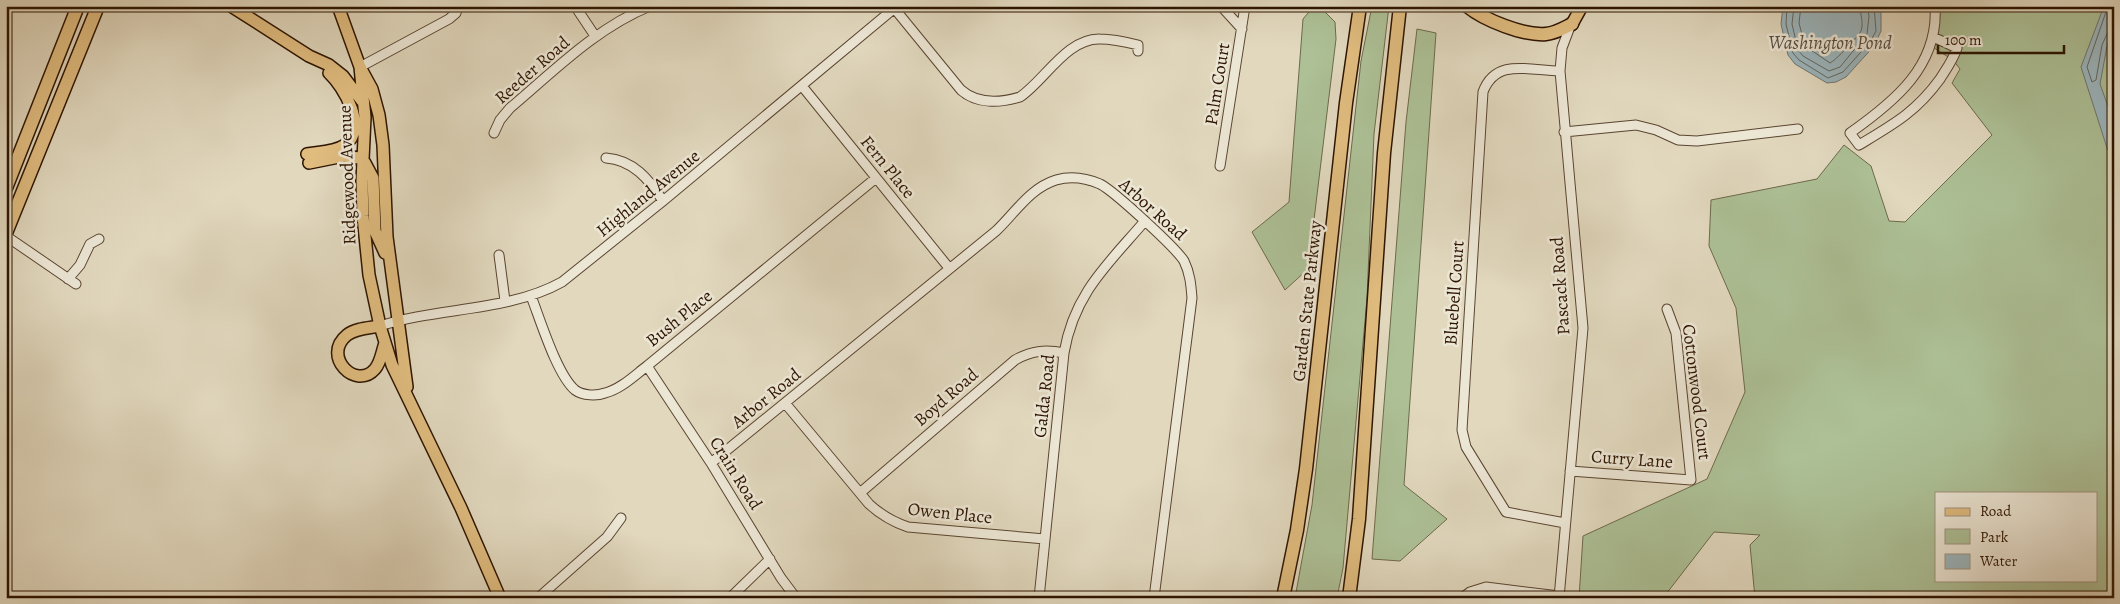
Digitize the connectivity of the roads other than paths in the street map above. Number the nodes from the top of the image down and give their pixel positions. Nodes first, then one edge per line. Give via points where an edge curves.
1 (69, 6) edge
2 (78, 6) edge
3 (98, 6) edge
4 (102, 6) edge
5 (232, 6) edge
6 (338, 6) edge
7 (458, 6) edge
8 (575, 6) edge
9 (650, 6) edge
10 (1221, 6) edge
11 (1245, 6) edge
12 (1360, 6) edge
13 (1400, 6) edge
14 (1467, 6) edge
15 (1582, 6) edge
16 (1935, 6) edge
17 (896, 7) edge
18 (93, 19) junction
19 (1572, 24) junction
20 (1242, 29) junction
21 (596, 36) junction
22 (1933, 37) junction
23 (60, 50) junction
24 (1138, 51) dead end
25 (309, 56) junction
26 (360, 67) junction
27 (1560, 71) junction
28 (802, 86) junction
29 (363, 102) junction
30 (1798, 129) dead end
31 (1564, 132) junction
32 (494, 134) dead end
33 (606, 158) dead end
34 (363, 160) junction
35 (1220, 166) dead end
36 (876, 178) junction
37 (6, 188) edge
38 (663, 201) junction
39 (1144, 222) junction
40 (6, 234) edge
41 (99, 239) dead end
42 (499, 255) dead end
43 (389, 262) junction
44 (949, 268) junction
45 (68, 279) junction
46 (76, 284) dead end
47 (531, 296) junction
48 (505, 301) junction
49 (1667, 309) dead end
50 (397, 320) junction
51 (380, 326) junction
52 (385, 342) junction
53 (1064, 353) junction
54 (648, 366) junction
55 (407, 394) junction
56 (785, 403) junction
57 (711, 463) junction
58 (1570, 471) junction
59 (1691, 480) joint
60 (860, 493) junction
61 (621, 518) dead end
62 (1565, 523) junction
63 (1045, 539) junction
64 (770, 559) junction
65 (1559, 597) edge
66 (500, 598) edge
67 (538, 598) edge
68 (730, 598) edge
69 (796, 598) edge
70 (1039, 598) edge
71 (1154, 598) edge
72 (1283, 598) edge
73 (1349, 598) edge
74 (1462, 598) edge

1 - 23 highway
2 - 23 highway
3 - 18 highway
4 - 18 highway
5 - 25 main road
6 - 26 main road, Ridgewood Avenue
7 - 26 street via 449,19
8 - 21 street
9 - 21 street, Reeder Road
10 - 20 street
11 - 20 street, Palm Court
12 - 72 highway, Garden State Parkway via 1346,103 1306,469
13 - 73 highway via 1384,153 1359,519
14 - 19 highway via 1490,20 1538,34 1551,33
15 - 19 main road, Pascack Road
16 - 22 street
17 - 24 street via 961,90 978,101 1020,96 1072,48 1090,39 1138,45
17 - 28 street, Highland Avenue
18 - 40 highway
19 - 27 street, Pascack Road via 1562,48
20 - 35 street, Palm Court
21 - 32 street, Reeder Road via 510,108
22 - 22 street via 1957,48 1953,60 1926,98 1900,120 1859,145 1850,133 1901,92 1923,62
23 - 37 highway
25 - 29 main road via 337,70
25 - 34 main road via 344,91 354,127 345,144 308,158 354,156
26 - 29 main road, Ridgewood Avenue
26 - 43 main road, Ridgewood Avenue via 372,88 382,129
27 - 31 street, Pascack Road
27 - 62 street, Bluebell Court via 1523,67 1504,71 1490,79 1483,92 1462,430 1466,447 1506,512
28 - 36 street, Fern Place
28 - 38 street, Highland Avenue
29 - 34 main road, Ridgewood Avenue
30 - 31 street via 1697,141 1678,140 1636,125
31 - 58 street, Pascack Road via 1583,328
33 - 38 street via 619,159 634,167 650,180
34 - 43 main road via 373,178 375,230
34 - 51 main road, Ridgewood Avenue via 364,234
36 - 44 street, Fern Place
36 - 54 street, Bush Place
38 - 47 street, Highland Avenue via 569,278
39 - 44 street, Arbor Road via 1102,185 1080,178 1057,180 1035,191 996,231
39 - 53 street, Galda Road via 1087,290 1071,324
39 - 71 street, Arbor Road via 1178,253 1189,274 1192,298
40 - 45 street
41 - 45 street via 90,244 80,265
42 - 48 street
43 - 50 main road, Ridgewood Avenue
44 - 56 street, Arbor Road
45 - 46 street
47 - 48 street, Highland Avenue
47 - 54 street, Bush Place via 559,367 577,392 595,395 615,390
48 - 50 street, Highland Avenue
49 - 59 street, Cottonwood Court via 1676,333
50 - 51 street, Highland Avenue
50 - 55 main road, Ridgewood Avenue
51 - 52 main road, Ridgewood Avenue
51 - 52 main road via 347,335 338,348 339,361 351,374 368,374 378,365
52 - 55 main road, Ridgewood Avenue via 392,365
53 - 60 street, Boyd Road via 1046,350 1014,360
53 - 63 street, Galda Road
54 - 57 street, Crain Road
55 - 66 main road, Ridgewood Avenue
56 - 57 street, Arbor Road
56 - 60 street, Owen Place
57 - 64 street, Crain Road
58 - 59 street, Curry Lane
58 - 62 street, Pascack Road
60 - 63 street, Owen Place via 876,511 908,527
61 - 67 street via 607,537
62 - 65 street, Pascack Road
63 - 70 street, Galda Road
64 - 68 street
64 - 69 street, Crain Road
65 - 74 street via 1486,588

